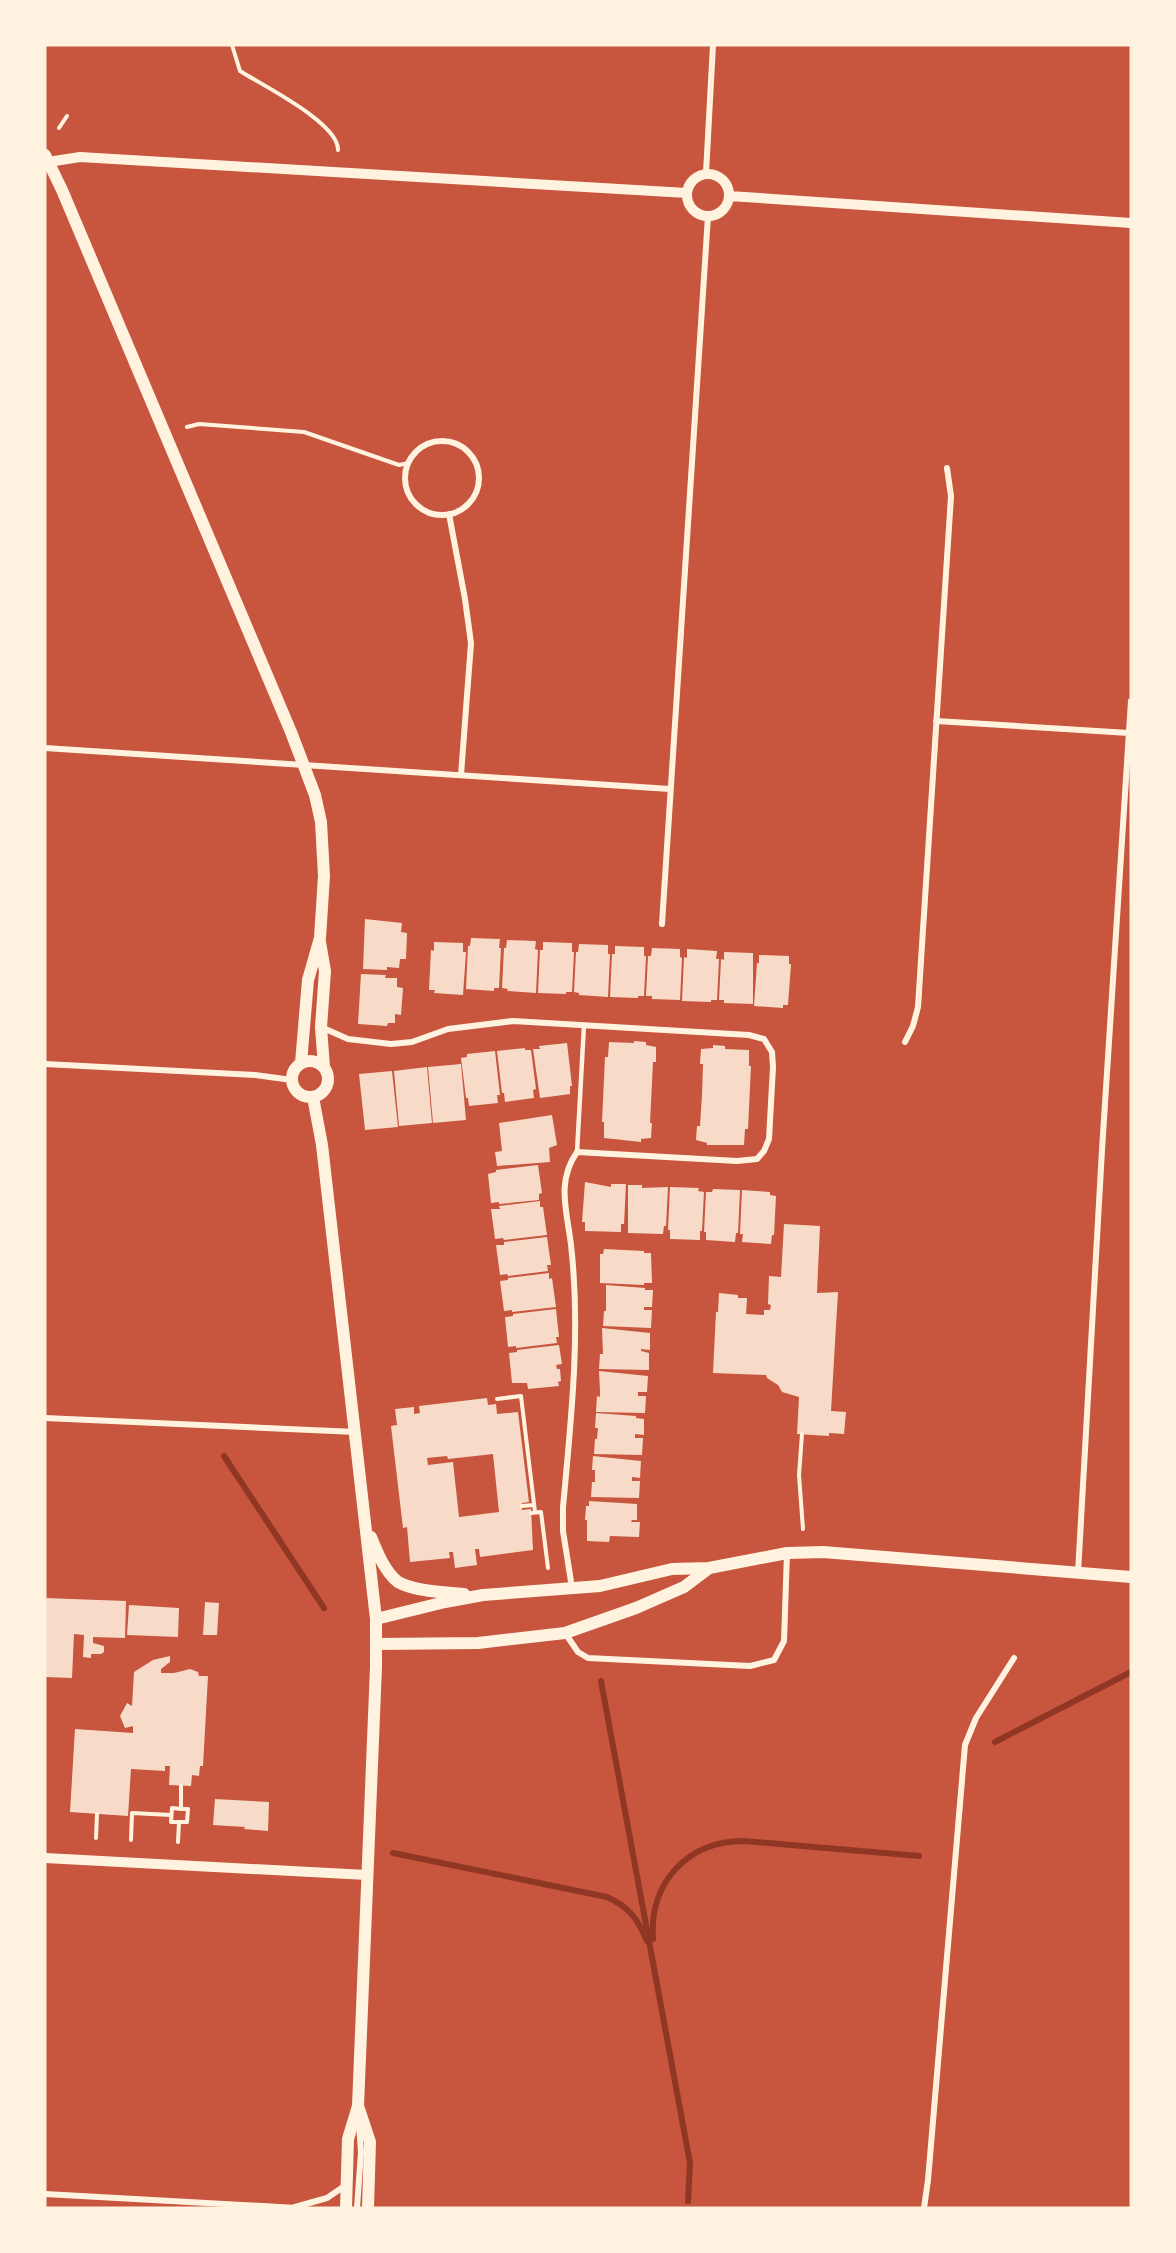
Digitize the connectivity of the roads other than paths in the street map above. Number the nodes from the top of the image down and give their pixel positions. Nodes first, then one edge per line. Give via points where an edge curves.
1 (713, 45) edge
2 (46, 160) edge
3 (706, 173) junction
4 (687, 193) junction
5 (729, 196) junction
6 (708, 216) junction
7 (1131, 224) edge
8 (947, 468) dead end
9 (449, 514) junction
10 (1131, 701) edge
11 (936, 721) junction
12 (1129, 733) junction
13 (45, 748) edge
14 (303, 765) junction
15 (461, 775) junction
16 (670, 789) junction
17 (662, 924) dead end
18 (320, 938) junction
19 (584, 1025) junction
20 (321, 1027) junction
21 (905, 1042) dead end
22 (301, 1063) junction
23 (45, 1064) edge
24 (324, 1067) junction
25 (292, 1080) junction
26 (313, 1097) junction
27 (577, 1152) junction
28 (45, 1418) edge
29 (356, 1432) junction
30 (365, 1518) junction
31 (787, 1553) junction
32 (709, 1568) junction
33 (1078, 1574) junction
34 (1131, 1577) edge
35 (572, 1588) junction
36 (483, 1595) junction
37 (376, 1619) junction
38 (565, 1633) junction
39 (376, 1644) junction
40 (1014, 1658) dead end
41 (45, 1858) edge
42 (367, 1875) junction
43 (358, 2106) junction
44 (346, 2185) junction
45 (45, 2194) edge
46 (296, 2208) edge
47 (346, 2208) edge
48 (357, 2208) edge
49 (368, 2208) edge
50 (924, 2208) edge

1 - 3 street
2 - 4 street via 73,157
2 - 14 main road via 65,197
3 - 4 street via 691,182
3 - 5 street via 723,179
4 - 6 street via 695,212
5 - 6 street via 725,208
5 - 7 street
6 - 16 street
8 - 11 street via 951,496
9 - 9 street via 431,513 416,503 407,487 409,463 419,449 436,441 459,445 473,457 479,474 476,492 465,506
9 - 15 street via 471,643
10 - 12 street
11 - 12 street
11 - 21 street via 918,1007
12 - 33 street
13 - 14 street
14 - 15 street
14 - 18 main road via 321,822 324,876
15 - 16 street
16 - 17 street
18 - 20 main road via 324,971
18 - 22 main road via 308,980
19 - 20 street via 488,1023 392,1044 348,1039
19 - 27 lane
19 - 27 street via 759,1036 770,1048 773,1067 769,1139 757,1159
20 - 24 main road
22 - 24 main road via 314,1061
22 - 25 main road
23 - 25 street
24 - 26 main road via 329,1079 327,1086
25 - 26 main road via 296,1091
26 - 29 main road
27 - 35 street via 565,1176 564,1196 576,1295 563,1523
28 - 29 street
29 - 30 main road
30 - 36 main road via 381,1560 399,1582 432,1591
30 - 37 main road
31 - 32 main road
31 - 33 main road via 823,1552
31 - 38 street via 784,1641 774,1660 750,1666 588,1659
32 - 35 main road via 672,1569 600,1586
32 - 38 main road via 684,1587
33 - 34 main road
35 - 36 main road
36 - 37 main road
37 - 39 main road
38 - 39 main road via 478,1643
39 - 42 main road
40 - 50 street via 964,1744
41 - 42 street
42 - 43 main road
43 - 44 main road via 348,2139
43 - 48 street via 361,2152
43 - 49 main road via 370,2142
44 - 46 street via 327,2198
44 - 47 main road
45 - 46 street

